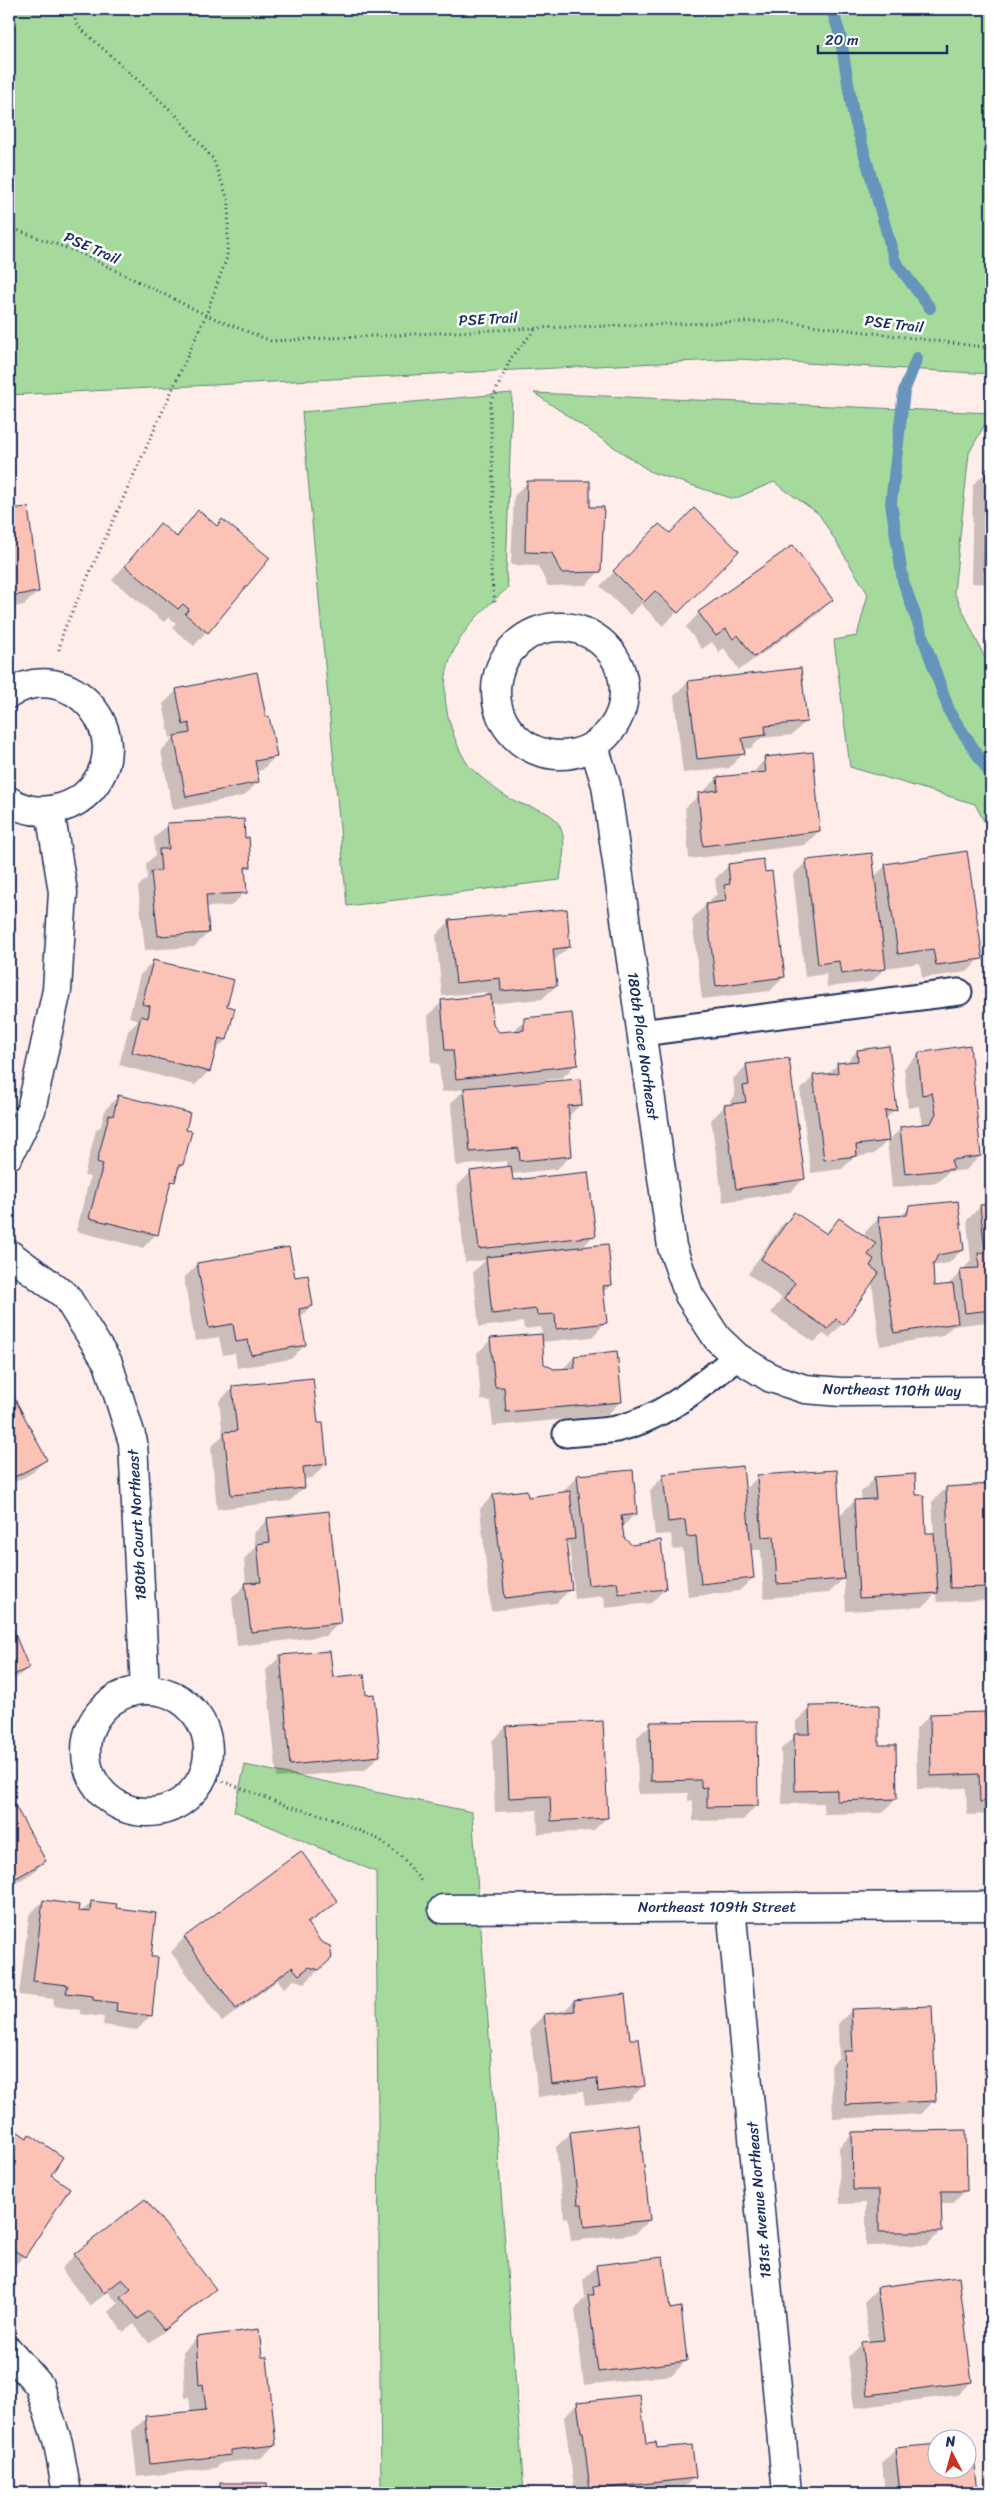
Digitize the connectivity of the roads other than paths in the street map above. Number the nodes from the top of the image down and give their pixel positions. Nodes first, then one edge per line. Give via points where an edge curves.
1 (9, 694) edge
2 (594, 746) junction
3 (9, 801) edge
4 (50, 811) junction
5 (959, 992) dead end
6 (642, 1033) junction
7 (9, 1155) edge
8 (9, 1254) edge
9 (717, 1338) joint
10 (737, 1357) junction
11 (991, 1391) edge
12 (566, 1434) dead end
13 (146, 1690) junction
14 (991, 1906) edge
15 (731, 1907) junction
16 (443, 1909) dead end
17 (9, 2351) edge
18 (67, 2493) edge
19 (787, 2493) edge

1 - 4 street via 17,688 37,683 50,684 76,692 91,705 102,722 107,741 106,761 99,780 86,795 69,806
2 - 2 street via 609,732 621,709 623,676 615,657 602,641 584,631 564,626 544,628 525,636 510,649 499,666 494,686 496,707 504,726 518,741 535,751 555,756 575,754
2 - 6 street, 180th Place Northeast via 606,785
3 - 4 street via 30,810
4 - 7 street via 63,892 57,990 30,1110
5 - 6 lane
6 - 9 street, 180th Place Northeast via 672,1247 690,1295
8 - 13 street, 180th Court Northeast via 66,1296 108,1363 132,1442
9 - 10 street, Northeast 110th Way
10 - 11 street, Northeast 110th Way via 771,1378 805,1389 841,1392
10 - 12 lane via 682,1400 656,1415 614,1429
13 - 13 street via 126,1693 109,1702 96,1716 88,1734 86,1753 89,1772 98,1789 112,1802 130,1810 149,1813 168,1809 185,1800 204,1774 209,1749 205,1730 196,1713 182,1700 165,1692
14 - 15 street, Northeast 109th Street
15 - 16 street, Northeast 109th Street
15 - 19 street, 181st Avenue Northeast
17 - 18 street via 39,2385 58,2443

